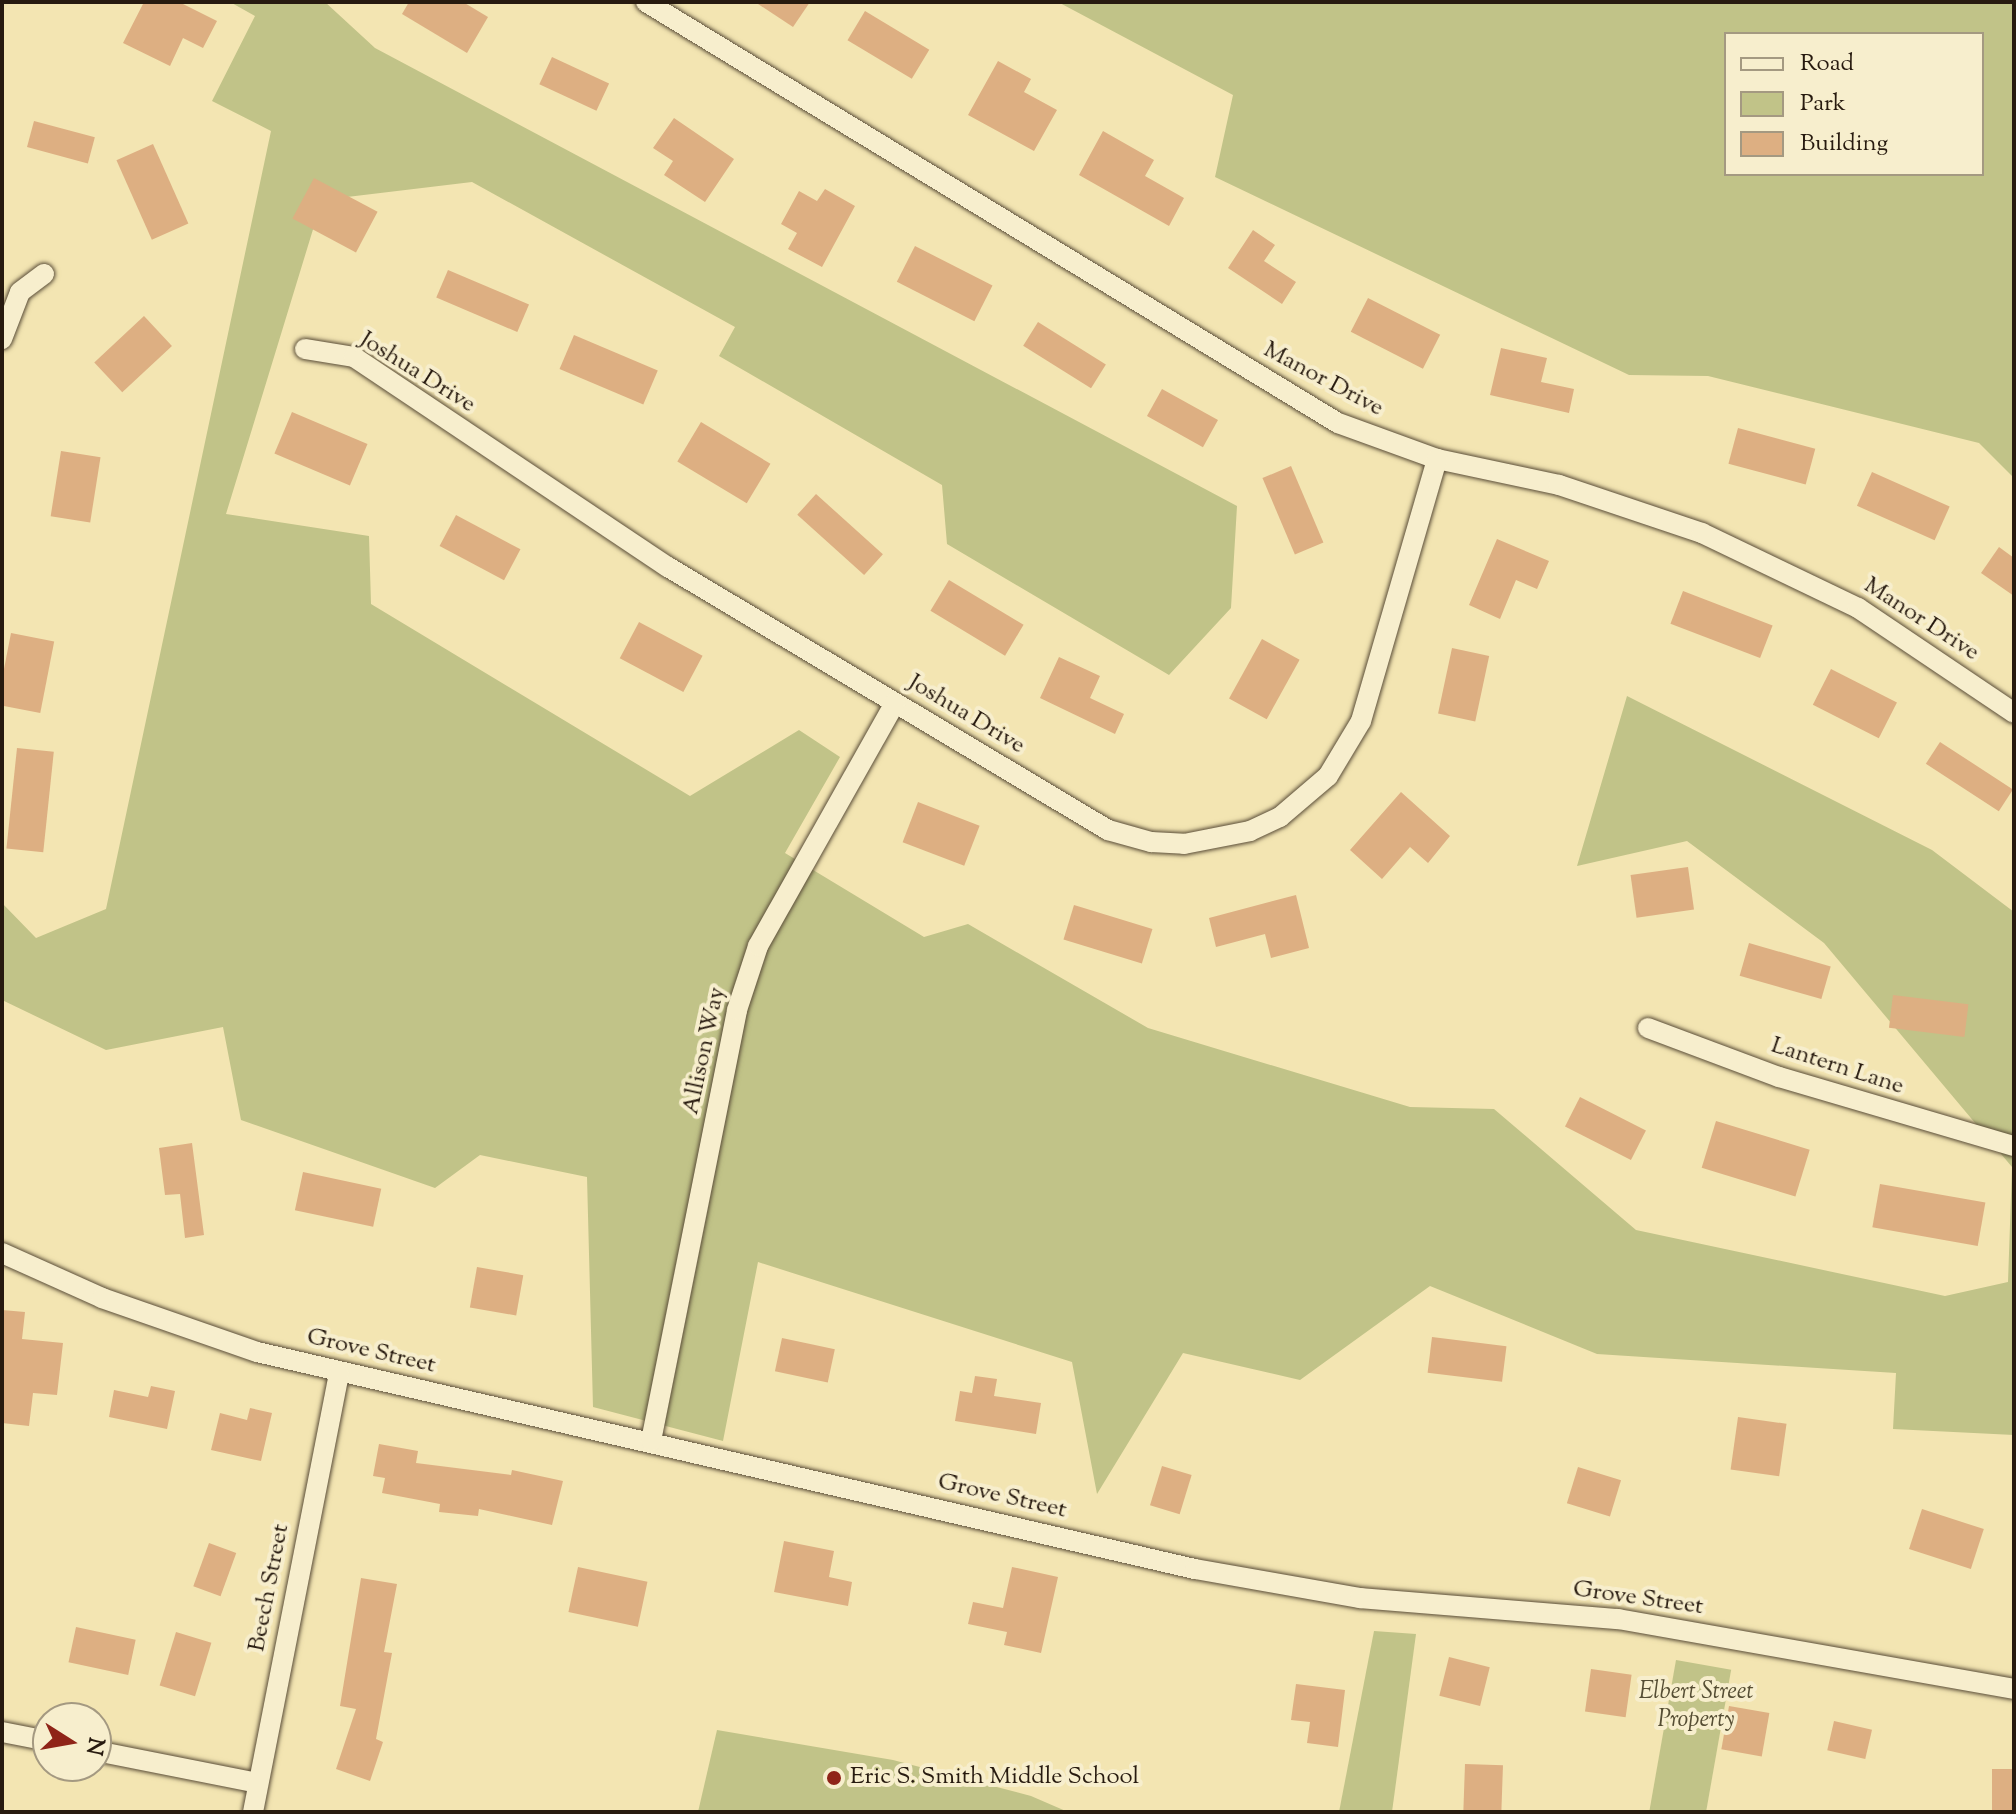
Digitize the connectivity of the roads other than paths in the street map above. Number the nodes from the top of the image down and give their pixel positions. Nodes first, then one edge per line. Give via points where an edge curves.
1 (646, 2) edge
2 (44, 274) dead end
3 (2, 339) edge
4 (305, 349) dead end
5 (1437, 459) junction
6 (895, 703) junction
7 (2014, 713) edge
8 (1648, 1028) dead end
9 (2014, 1146) edge
10 (2, 1253) edge
11 (339, 1374) junction
12 (651, 1441) junction
13 (2014, 1689) edge
14 (2, 1732) edge
15 (32, 1738) edge
16 (112, 1754) edge
17 (258, 1783) junction
18 (253, 1812) edge

1 - 5 street, Manor Drive via 1311,409 1387,444
2 - 3 street via 20,292
4 - 6 street, Joshua Drive via 354,357 668,567
5 - 6 street, Joshua Drive via 1361,721 1348,748 1305,799 1250,831 1184,844 1108,830
5 - 7 street, Manor Drive via 1559,485 1716,538 1858,608
6 - 12 street, Allison Way via 791,883 745,984
8 - 9 street, Lantern Lane via 1805,1085
10 - 11 street, Grove Street via 179,1327
11 - 12 street, Grove Street
11 - 17 street, Beech Street
12 - 13 street, Grove Street via 1276,1586 1618,1619
14 - 15 street
16 - 17 street
17 - 18 street, Beech Street

